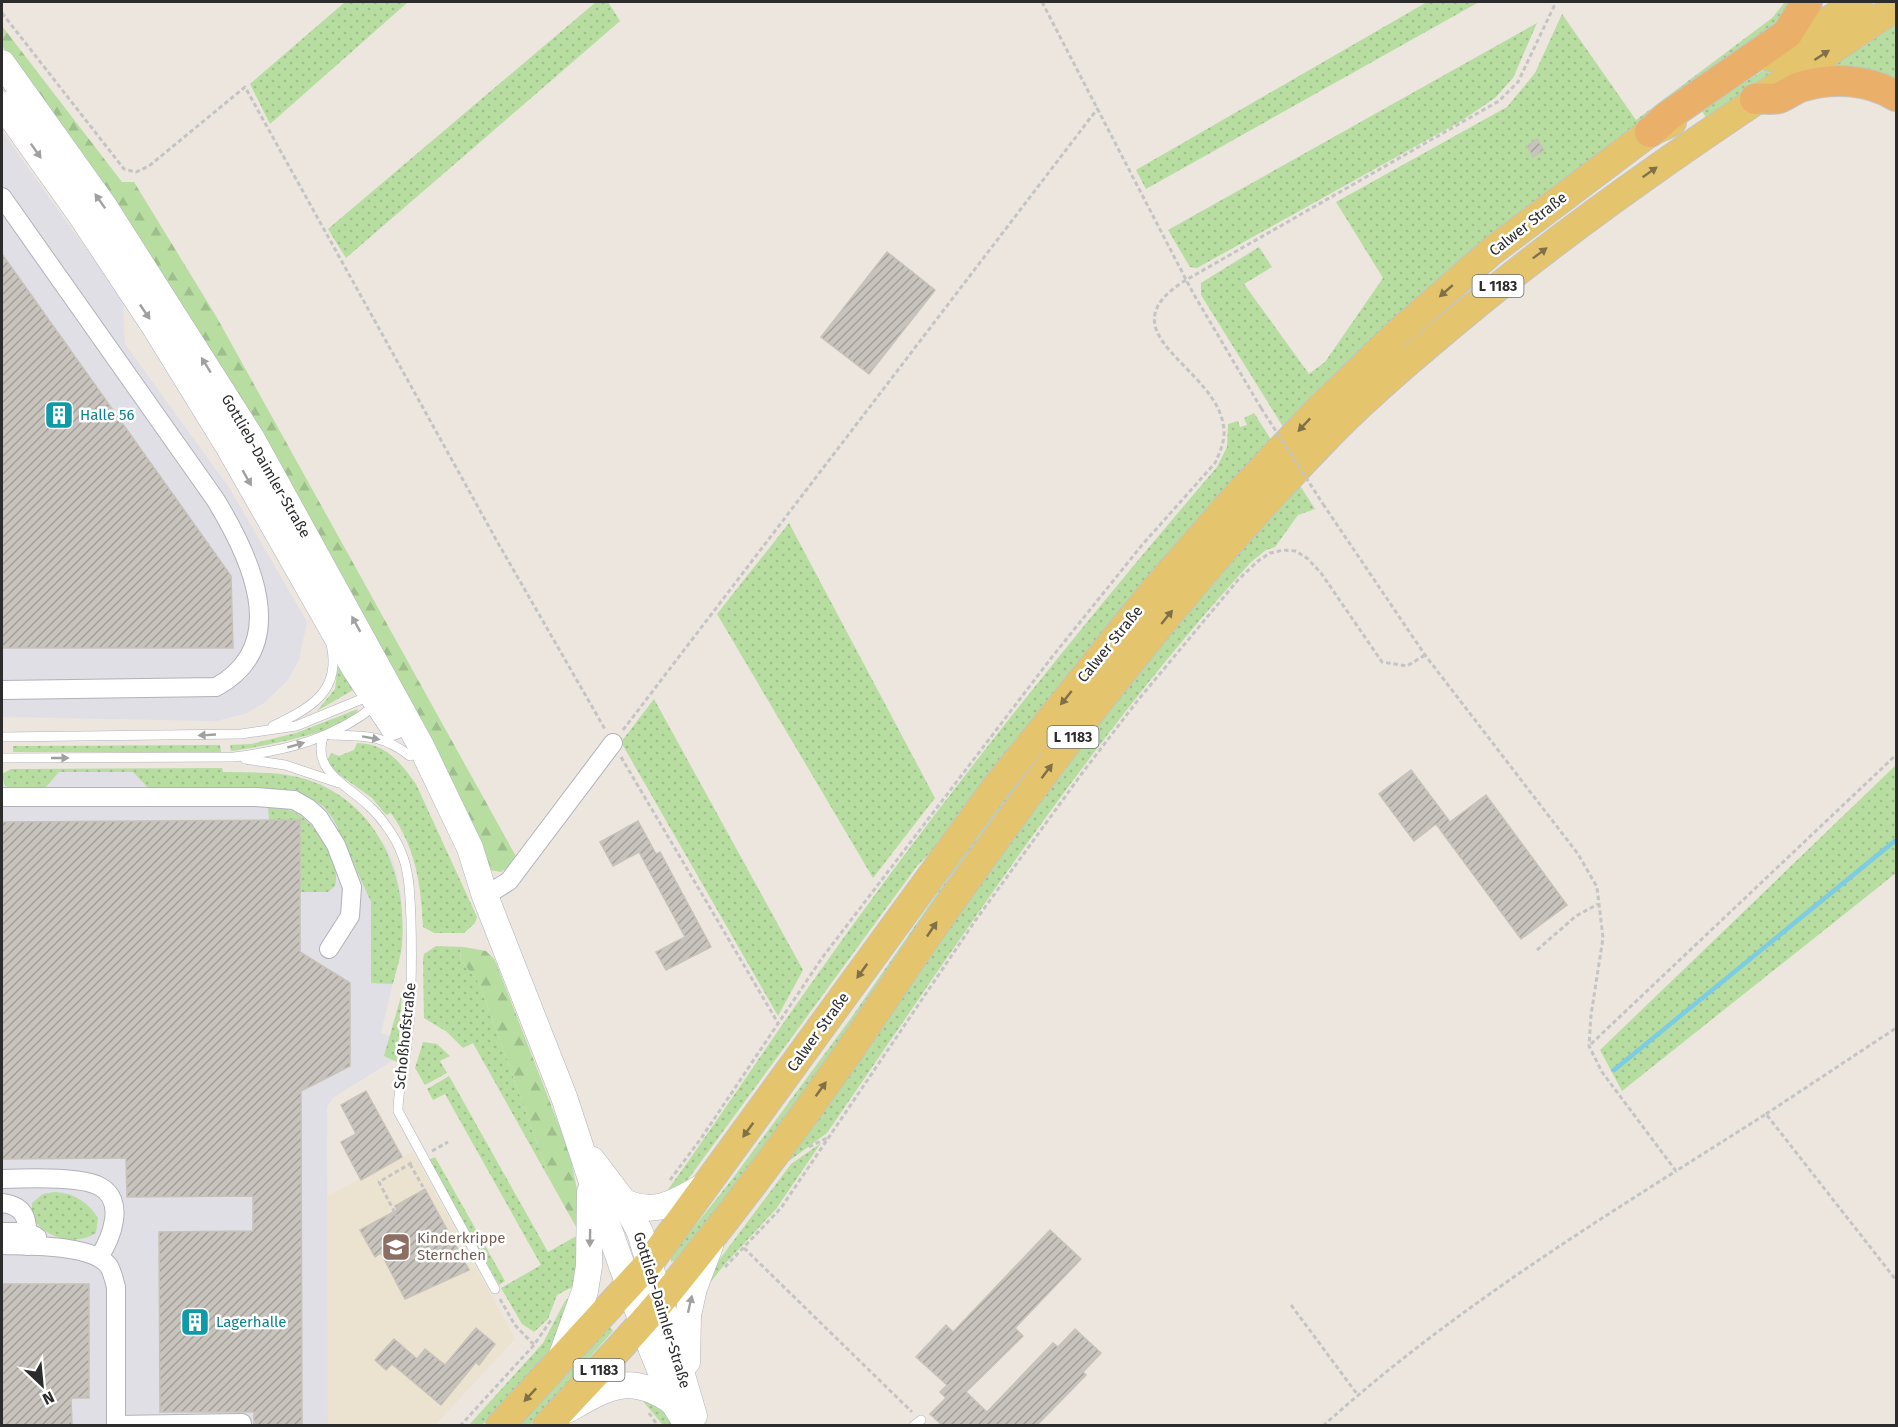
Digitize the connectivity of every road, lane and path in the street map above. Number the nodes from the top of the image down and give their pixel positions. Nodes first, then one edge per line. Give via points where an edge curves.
1 (1042, 2) edge
2 (1556, 2) edge
3 (1807, 2) edge
4 (1858, 2) edge
5 (1896, 7) edge
6 (2, 13) edge
7 (2, 63) edge
8 (1896, 96) edge
9 (1755, 99) junction
10 (2, 104) edge
11 (1098, 108) junction
12 (1650, 132) junction
13 (2, 197) edge
14 (1186, 280) junction
15 (324, 615) junction
16 (1425, 655) junction
17 (385, 676) junction
18 (2, 690) edge
19 (379, 702) junction
20 (265, 730) junction
21 (325, 736) junction
22 (2, 737) edge
23 (613, 743) junction
24 (415, 751) junction
25 (1896, 756) edge
26 (234, 757) junction
27 (2, 758) edge
28 (341, 783) junction
29 (2, 797) edge
30 (485, 896) junction
31 (1598, 904) junction
32 (329, 949) dead end
33 (1537, 950) dead end
34 (778, 1023) junction
35 (1896, 1028) edge
36 (1589, 1046) junction
37 (1766, 1114) junction
38 (579, 1140) junction
39 (448, 1142) dead end
40 (423, 1157) junction
41 (410, 1164) junction
42 (1676, 1171) junction
43 (2, 1179) edge
44 (591, 1179) junction
45 (709, 1183) junction
46 (423, 1188) dead end
47 (624, 1202) junction
48 (2, 1203) edge
49 (652, 1209) junction
50 (398, 1219) dead end
51 (2, 1232) edge
52 (713, 1235) junction
53 (28, 1239) junction
54 (2, 1245) edge
55 (99, 1257) junction
56 (650, 1262) junction
57 (1896, 1280) edge
58 (630, 1285) junction
59 (495, 1289) dead end
60 (500, 1299) dead end
61 (661, 1300) junction
62 (1291, 1305) dead end
63 (642, 1322) junction
64 (534, 1345) dead end
65 (559, 1364) junction
66 (679, 1392) junction
67 (1357, 1395) junction
68 (551, 1421) edge
69 (242, 1423) dead end
70 (917, 1423) edge
71 (116, 1425) edge
72 (500, 1425) edge
73 (688, 1425) edge
74 (696, 1425) edge
75 (1323, 1425) edge

1 - 11 path
2 - 14 path via 1518,82 1499,101
3 - 12 highway via 1787,34
4 - 12 main road, Calwer Straße / L 1183 via 1674,121
9 -> 5 main road, Calwer Straße / L 1183
6 - 23 path via 124,169 136,172 149,166 245,87
17 -> 7 main road, Gottlieb-Daimler-Straße via 252,439 173,311
8 - 9 highway via 1884,88 1826,81 1778,98
52 -> 9 main road, Calwer Straße / L 1183 via 1062,752 1170,612 1252,518 1371,395 1503,282 1602,206
10 -> 15 main road, Gottlieb-Daimler-Straße via 153,324 230,449
11 - 14 path
11 - 23 path
12 -> 45 main road, Calwer Straße / L 1183 via 1492,251 1399,332 1232,501 1151,594 996,787
13 - 18 street via 215,499 243,550 259,609 258,639 252,654 236,674 216,687
14 - 16 path, bridge via 1261,408
14 - 34 path via 1162,298 1153,318 1162,341 1208,391 1221,414 1224,433 1215,463 1142,545 1052,657 822,958
15 - 19 main road, Gottlieb-Daimler-Straße
15 - 20 lane via 333,652 333,674 324,693 304,711
16 - 31 path via 1578,854 1597,887
16 - 70 path via 1407,666 1382,662 1321,573 1296,552 1270,553 1257,561 1138,700 1083,772 975,921 781,1208 744,1248
17 - 19 lane
17 - 24 main road, Gottlieb-Daimler-Straße
19 - 20 lane via 362,699 296,726
19 - 21 lane via 353,723
19 - 24 main road, Gottlieb-Daimler-Straße
20 -> 22 lane via 195,736
21 -> 24 lane via 373,736
26 -> 21 lane via 267,753
21 - 28 lane, Schoßhofstraße via 320,747 325,768
23 - 30 street via 508,881
23 - 34 path
24 - 30 main road, Gottlieb-Daimler-Straße via 470,848
25 - 36 path
27 -> 26 lane
26 - 28 lane, Schoßhofstraße via 285,765
28 - 40 lane, Schoßhofstraße via 371,807 401,852 410,894 411,981 398,1111
29 - 32 street via 294,800 319,818 336,845 352,887 350,916
30 - 38 main road, Gottlieb-Daimler-Straße
31 - 33 path via 1576,916
31 - 36 path via 1603,938
34 - 49 path
35 - 37 path
36 - 42 path via 1602,1072
37 - 42 path
37 - 57 path
38 - 44 main road, Gottlieb-Daimler-Straße
38 - 47 main road, Gottlieb-Daimler-Straße
39 - 40 path
40 - 41 path
40 - 59 lane, Schoßhofstraße
41 - 46 path
41 - 50 path via 379,1182
42 - 67 path via 1527,1269
43 - 55 street via 74,1180 100,1186 110,1197 115,1213 113,1230
44 - 58 main road, Gottlieb-Daimler-Straße
44 -> 65 main road via 589,1266
45 - 49 main road via 670,1206
45 - 56 main road, Calwer Straße / L 1183
47 - 49 main road
47 - 56 main road, Gottlieb-Daimler-Straße
48 - 53 street via 22,1210
51 - 53 street
52 - 61 main road, Calwer Straße / L 1183
66 -> 52 main road via 688,1315
53 - 54 street
53 - 55 street
55 - 71 street via 109,1266 116,1287
56 - 58 main road, Calwer Straße / L 1183
56 - 61 main road, Gottlieb-Daimler-Straße
58 - 63 main road, Gottlieb-Daimler-Straße
58 - 65 main road, Calwer Straße / L 1183
60 - 64 path via 515,1325
61 - 63 main road, Calwer Straße / L 1183
61 - 66 main road, Gottlieb-Daimler-Straße
62 - 67 path
63 - 66 main road, Gottlieb-Daimler-Straße
63 - 68 main road, Calwer Straße / L 1183
65 -> 72 main road, Calwer Straße / L 1183
66 - 68 main road via 662,1394 622,1384 603,1390
66 - 73 main road, Gottlieb-Daimler-Straße
66 - 74 main road, Gottlieb-Daimler-Straße
67 - 75 path
69 - 71 street

